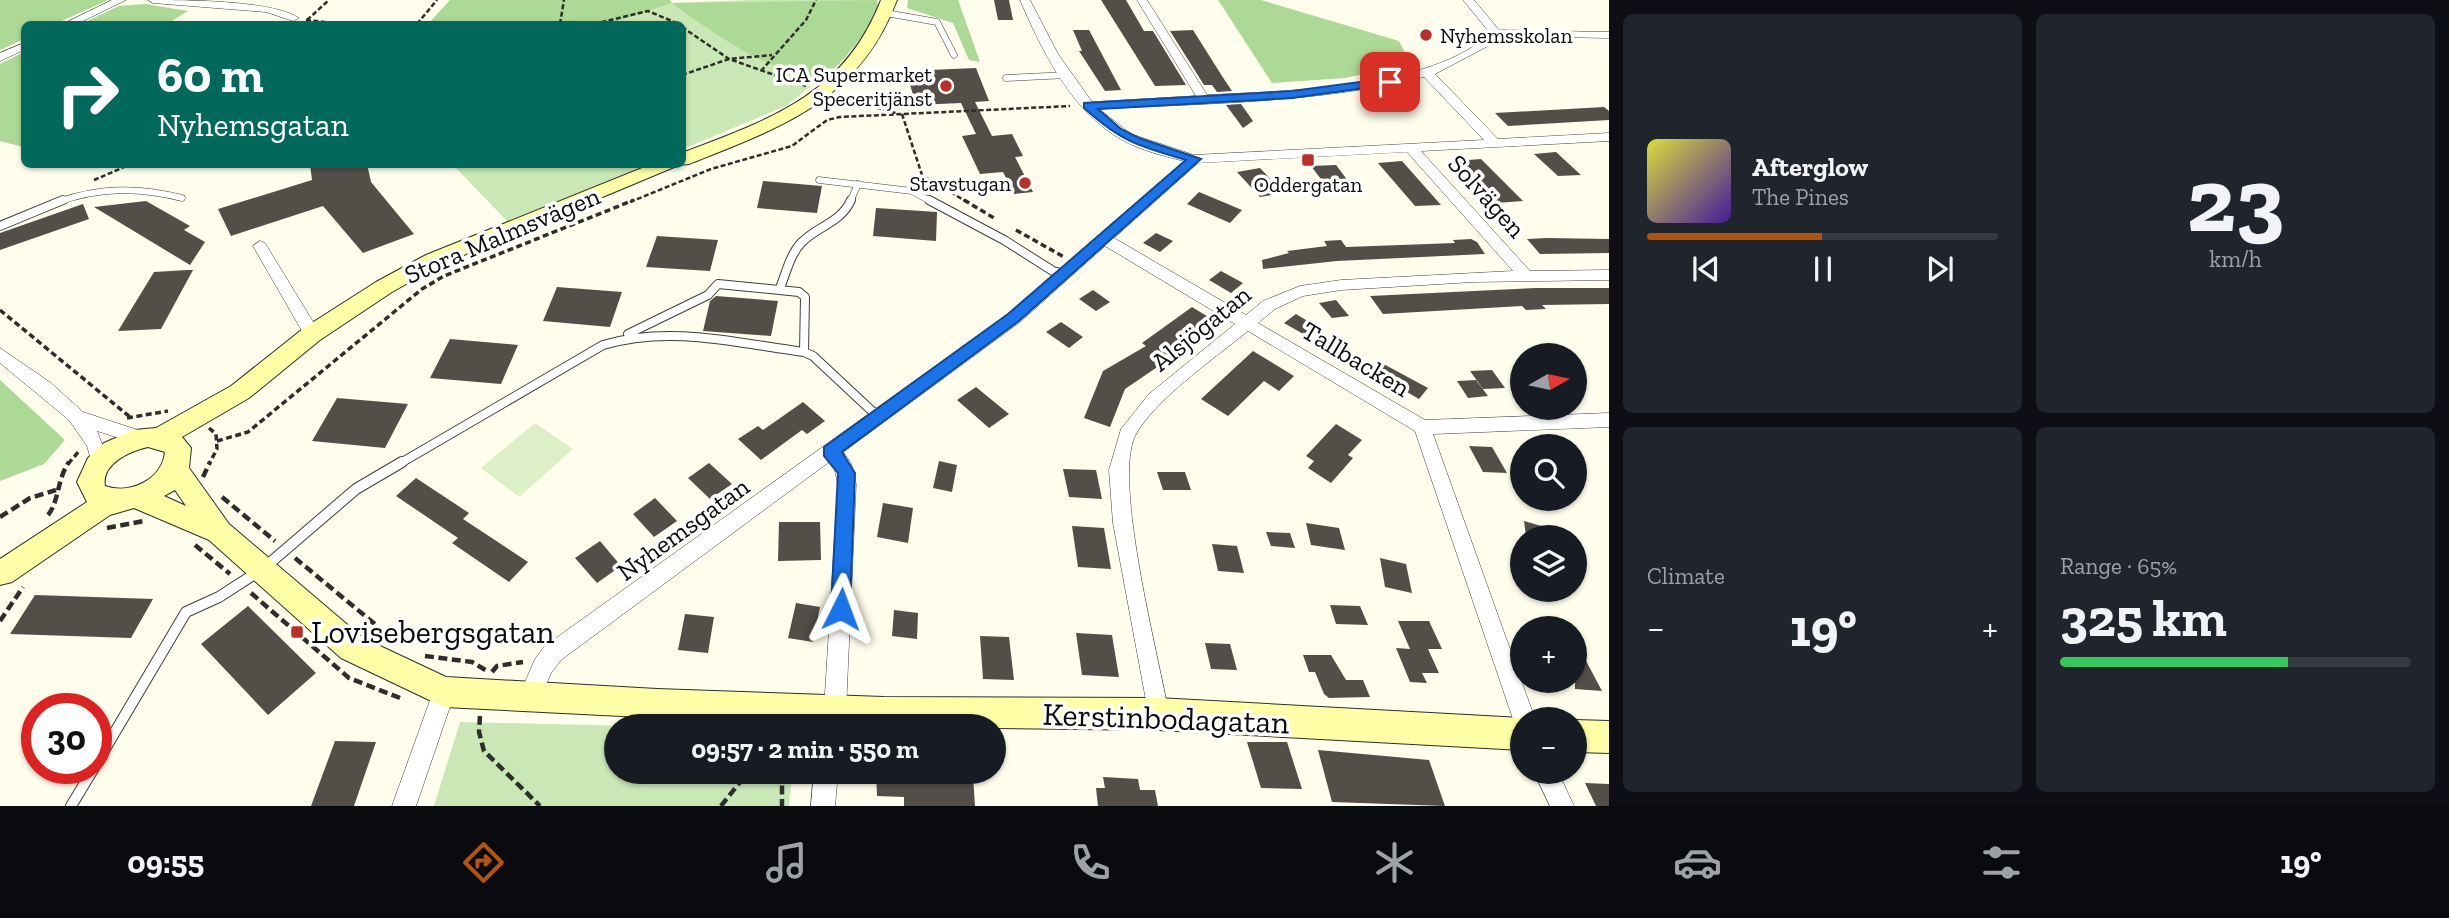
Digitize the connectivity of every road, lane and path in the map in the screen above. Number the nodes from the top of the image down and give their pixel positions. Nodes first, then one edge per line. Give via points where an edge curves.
1 (121, 0) edge
2 (153, 0) edge
3 (328, 0) edge
4 (437, 0) edge
5 (564, 0) edge
6 (816, 0) edge
7 (1024, 0) edge
8 (1142, 0) edge
9 (1468, 0) edge
10 (888, 6) edge
11 (293, 18) joint
12 (307, 20) junction
13 (76, 21) edge
14 (316, 21) edge
15 (420, 21) edge
16 (560, 21) edge
17 (607, 21) edge
18 (674, 21) edge
19 (686, 29) edge
20 (1496, 33) junction
21 (1609, 35) edge
22 (21, 47) edge
23 (772, 55) junction
24 (954, 55) dead end
25 (0, 57) edge
26 (729, 59) junction
27 (761, 71) junction
28 (1427, 73) junction
29 (686, 74) edge
30 (1068, 75) junction
31 (1006, 78) dead end
32 (807, 87) dead end
33 (839, 97) dead end
34 (1203, 98) junction
35 (1088, 106) junction
36 (902, 114) junction
37 (1609, 137) edge
38 (1495, 143) junction
39 (1411, 148) junction
40 (686, 158) edge
41 (1194, 159) junction
42 (660, 168) edge
43 (818, 180) dead end
44 (858, 184) junction
45 (183, 198) dead end
46 (999, 221) dead end
47 (0, 226) edge
48 (1010, 227) dead end
49 (1103, 238) junction
50 (261, 246) dead end
51 (1078, 261) junction
52 (1064, 274) junction
53 (1609, 275) edge
54 (1526, 276) junction
55 (780, 288) junction
56 (0, 310) edge
57 (1247, 322) junction
58 (312, 334) junction
59 (624, 337) junction
60 (809, 354) junction
61 (0, 355) edge
62 (240, 392) junction
63 (179, 412) dead end
64 (882, 414) junction
65 (79, 418) junction
66 (120, 421) dead end
67 (1609, 421) edge
68 (1422, 427) junction
69 (144, 431) junction
70 (212, 434) junction
71 (830, 452) junction
72 (177, 463) junction
73 (90, 465) junction
74 (201, 480) dead end
75 (212, 489) dead end
76 (56, 490) junction
77 (135, 506) junction
78 (55, 507) dead end
79 (0, 517) edge
80 (103, 528) dead end
81 (219, 533) junction
82 (274, 559) junction
83 (1, 574) edge
84 (410, 649) dead end
85 (418, 654) dead end
86 (444, 692) junction
87 (485, 695) junction
88 (528, 698) junction
89 (1520, 707) edge
90 (772, 714) edge
91 (833, 714) edge
92 (1158, 714) junction
93 (1006, 716) edge
94 (1510, 733) edge
95 (1587, 736) edge
96 (112, 737) edge
97 (1609, 737) edge
98 (84, 784) edge
99 (738, 784) edge
100 (782, 784) edge
101 (825, 784) edge
102 (1552, 784) edge
103 (71, 806) edge
104 (404, 806) edge
105 (540, 806) edge
106 (721, 806) edge
107 (782, 806) edge
108 (823, 806) edge
109 (1562, 806) edge

1 - 13 street
2 - 11 street via 268,9
3 - 12 path
4 - 15 path
5 - 16 path
6 - 23 path via 798,31
7 - 30 street
8 - 34 street
9 - 20 street
10 - 24 lane via 937,22
10 - 40 street via 860,60 828,90 759,129
11 - 12 path
12 - 14 path
17 - 18 path via 652,11
19 - 26 path
20 - 21 street
20 - 28 street via 1486,43
22 - 25 street
23 - 26 path
23 - 27 path
26 - 27 path
26 - 29 path
27 - 32 path
28 - 34 street via 1322,92
28 - 38 street
30 - 31 lane
30 - 35 street
33 - 36 path
34 - 35 street
35 - 36 path
35 - 41 street via 1135,141
36 - 46 path via 922,175
36 - 70 path via 827,120 792,146 711,169 444,276 422,289 248,432
37 - 38 street
38 - 39 street
39 - 41 street
39 - 54 street, Solvägen
41 - 49 street, Nyhemsgatan
42 - 58 street, Stora Malmsvägen via 433,260
43 - 44 lane
44 - 52 lane via 912,191
44 - 55 lane via 845,213 802,242
45 - 47 lane via 140,187 101,189
48 - 51 path
49 - 51 street, Nyhemsgatan
49 - 57 street, Tallbacken
50 - 58 street
51 - 52 street, Nyhemsgatan
52 - 64 street, Nyhemsgatan via 1013,318
53 - 54 street, Alsjögatan
54 - 57 street, Alsjögatan via 1319,288 1286,296
55 - 59 lane via 718,284 708,295
55 - 60 lane via 805,297
56 - 69 path
57 - 68 street, Tallbacken
57 - 92 street, Alsjögatan via 1138,417 1121,451 1118,470 1123,523
58 - 62 street, Stora Malmsvägen
59 - 60 lane via 663,335
59 - 82 lane via 356,489
60 - 64 lane via 873,412
61 - 65 street
62 - 69 street, Stora Malmsvägen
62 - 70 street, Stora Malmsvägen
63 - 69 path
64 - 71 street, Nyhemsgatan
65 - 69 street
65 - 73 street via 93,440
66 - 69 path
67 - 68 street, Tallbacken
68 - 89 street
69 - 72 street, Kerstinbodagatan via 173,442
69 - 73 street, Stora Malmsvägen
70 - 72 street, Stora Malmsvägen
70 - 74 path via 213,460
71 - 88 street, Nyhemsgatan via 553,653
71 - 91 street via 847,473
72 - 77 street, Stora Malmsvägen
72 - 81 street, Kerstinbodagatan
73 - 76 path via 67,464
73 - 77 street, Kerstinbodagatan via 97,496
73 - 83 street
75 - 82 path
76 - 78 path
76 - 79 path via 30,498
77 - 80 path via 128,526
77 - 81 street, Kerstinbodagatan
77 - 83 street via 100,507
81 - 82 street, Kerstinbodagatan
82 - 84 path
82 - 86 street, Kerstinbodagatan via 352,648
82 - 96 lane via 219,597 186,612
85 - 87 path via 472,662 487,669
86 - 87 street, Kerstinbodagatan
86 - 104 street
87 - 88 street, Kerstinbodagatan
87 - 105 path via 479,732 484,751
88 - 90 street, Kerstinbodagatan
92 - 93 street, Kerstinbodagatan
92 - 94 street, Kerstinbodagatan
95 - 97 street
98 - 103 lane
99 - 106 path
100 - 107 path
101 - 108 street
102 - 109 street

